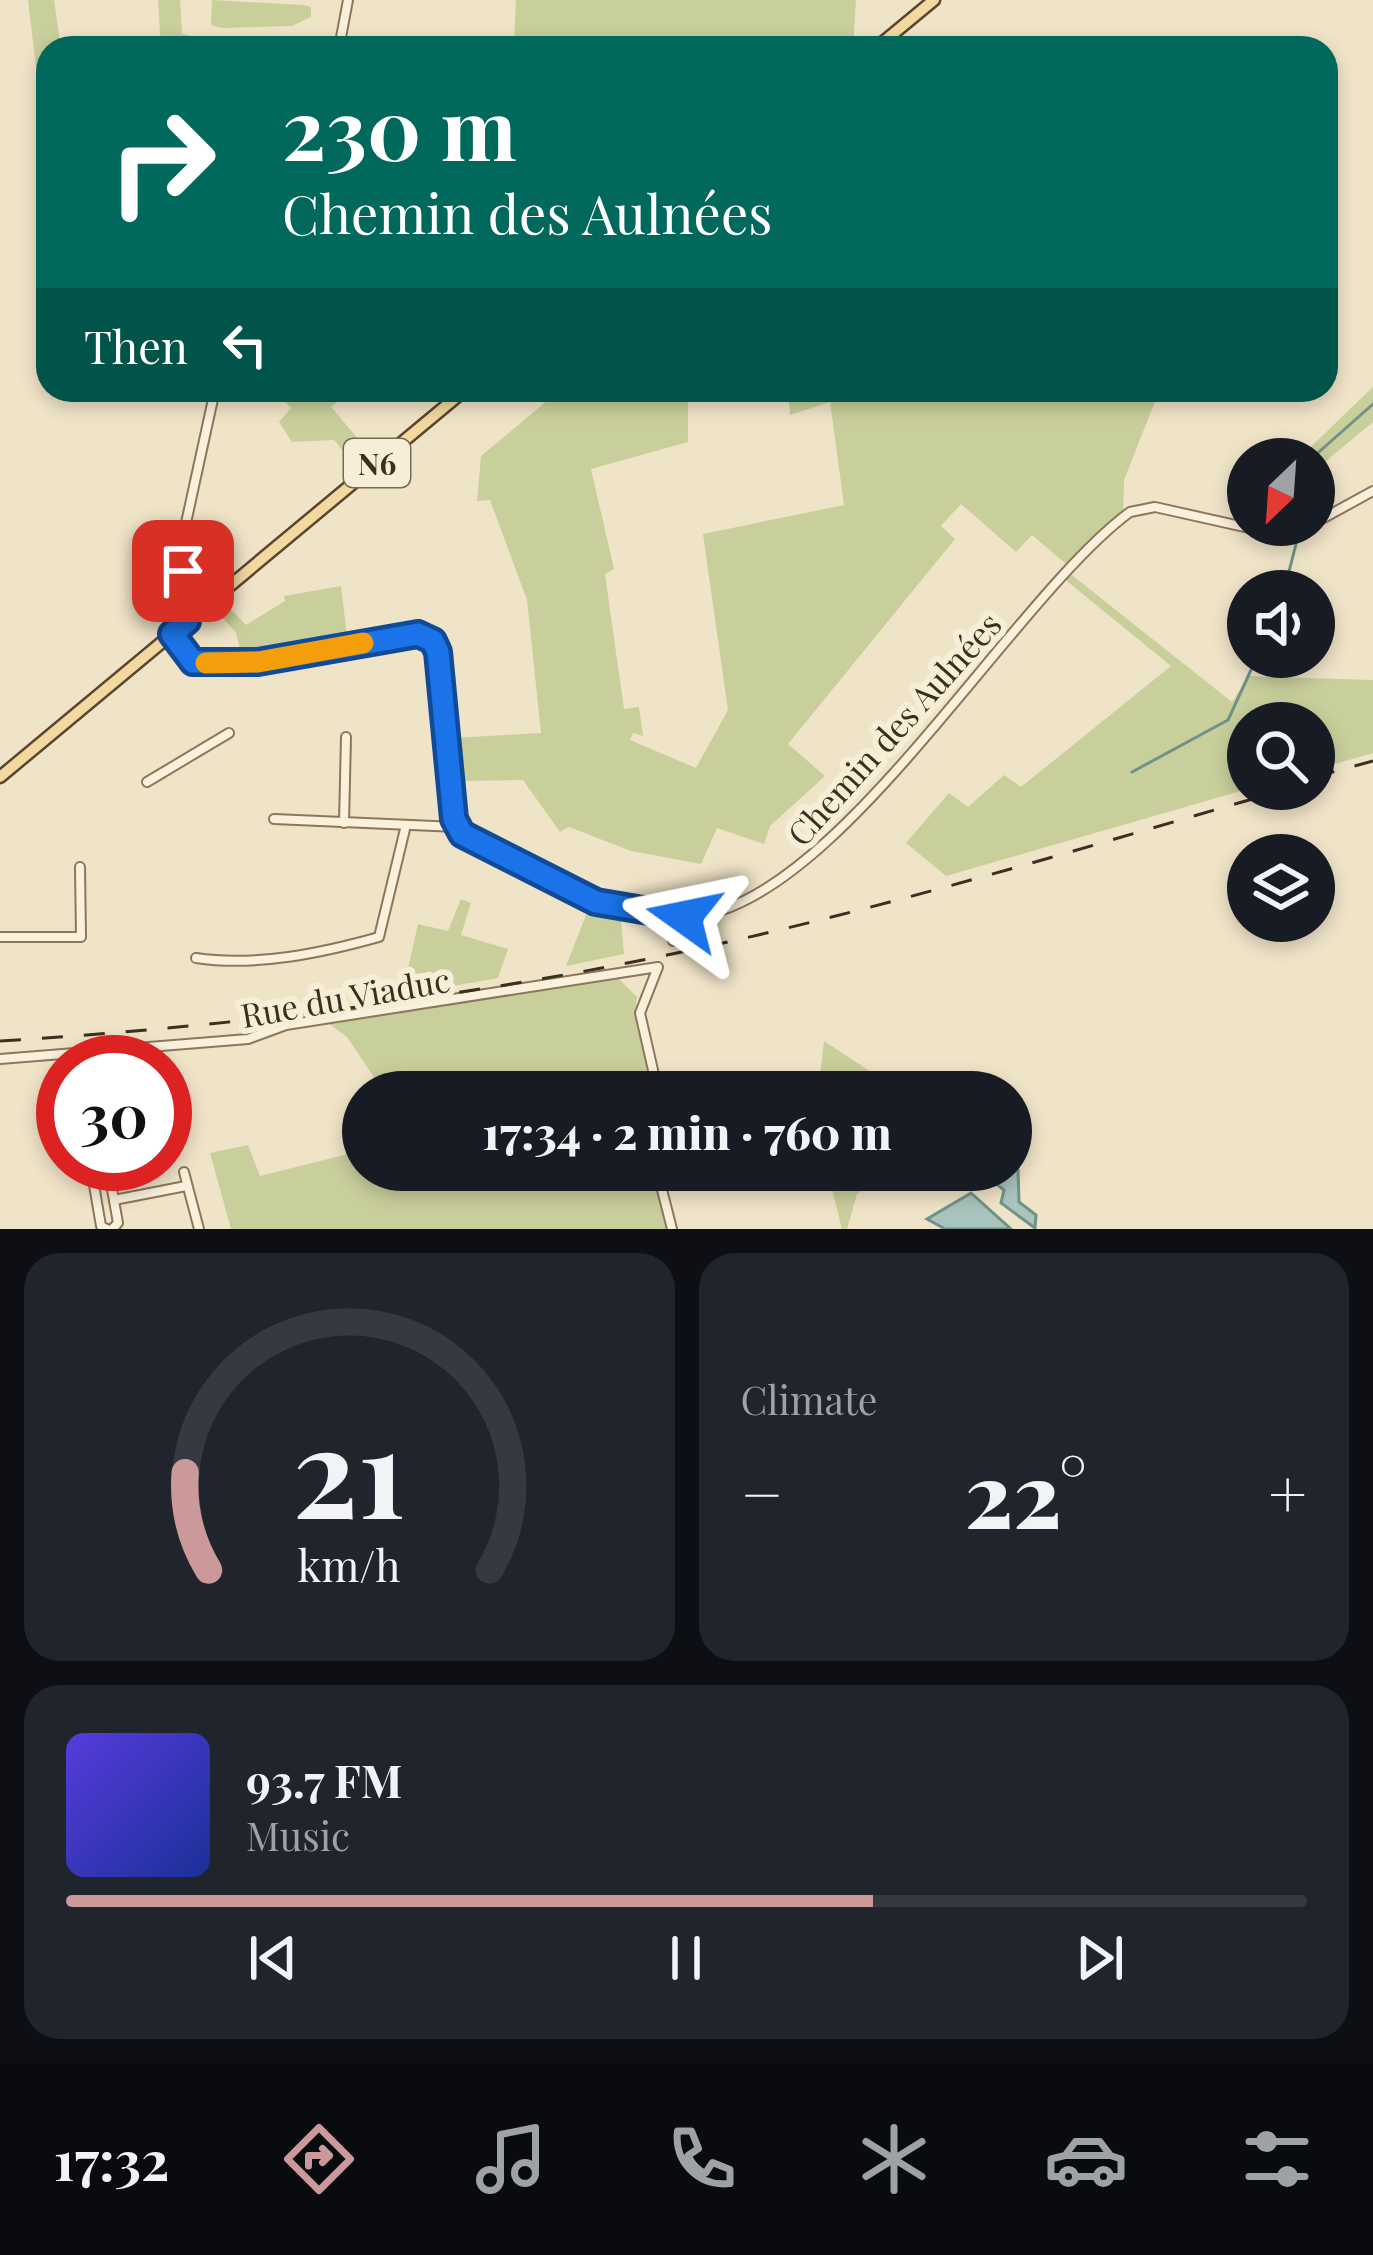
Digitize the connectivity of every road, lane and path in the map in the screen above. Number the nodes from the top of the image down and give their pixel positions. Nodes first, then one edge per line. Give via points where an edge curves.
1 (349, 0) edge
2 (934, 0) edge
3 (342, 36) edge
4 (890, 36) edge
5 (212, 402) edge
6 (451, 402) edge
7 (1373, 491) edge
8 (187, 621) junction
9 (172, 634) junction
10 (229, 733) dead end
11 (346, 737) dead end
12 (0, 777) edge
13 (147, 782) dead end
14 (274, 819) dead end
15 (344, 823) junction
16 (406, 825) junction
17 (457, 827) junction
18 (80, 867) dead end
19 (677, 916) junction
20 (0, 937) edge
21 (673, 941) dead end
22 (196, 958) dead end
23 (192, 1046) edge
24 (0, 1059) edge
25 (36, 1059) edge
26 (653, 1071) edge
27 (95, 1191) edge
28 (112, 1191) edge
29 (160, 1191) edge
30 (188, 1191) edge
31 (662, 1191) edge
32 (114, 1200) junction
33 (110, 1229) edge
34 (199, 1229) edge
35 (672, 1229) edge

1 - 3 street
2 - 4 main road
5 - 8 street via 184,532
6 - 8 main road, N6
7 - 19 street, Chemin des Aulnées via 1293,536 1155,507 1130,512 1002,642 812,859 748,896
8 - 9 main road, N6
9 - 12 main road, N6
9 - 17 street via 198,663 429,638 438,652
10 - 13 street
11 - 15 street
14 - 15 street
15 - 16 street
16 - 17 street
16 - 22 street via 379,937 329,951
17 - 19 street, Chemin des Aulnées via 592,901
18 - 20 street via 81,938
19 - 21 street
23 - 26 street, Rue du Viaduc via 658,967 640,1013
24 - 25 street, Rue du Viaduc
27 - 33 street via 100,1226
28 - 32 street
29 - 32 street
30 - 34 street
31 - 35 street
32 - 33 street via 118,1223

